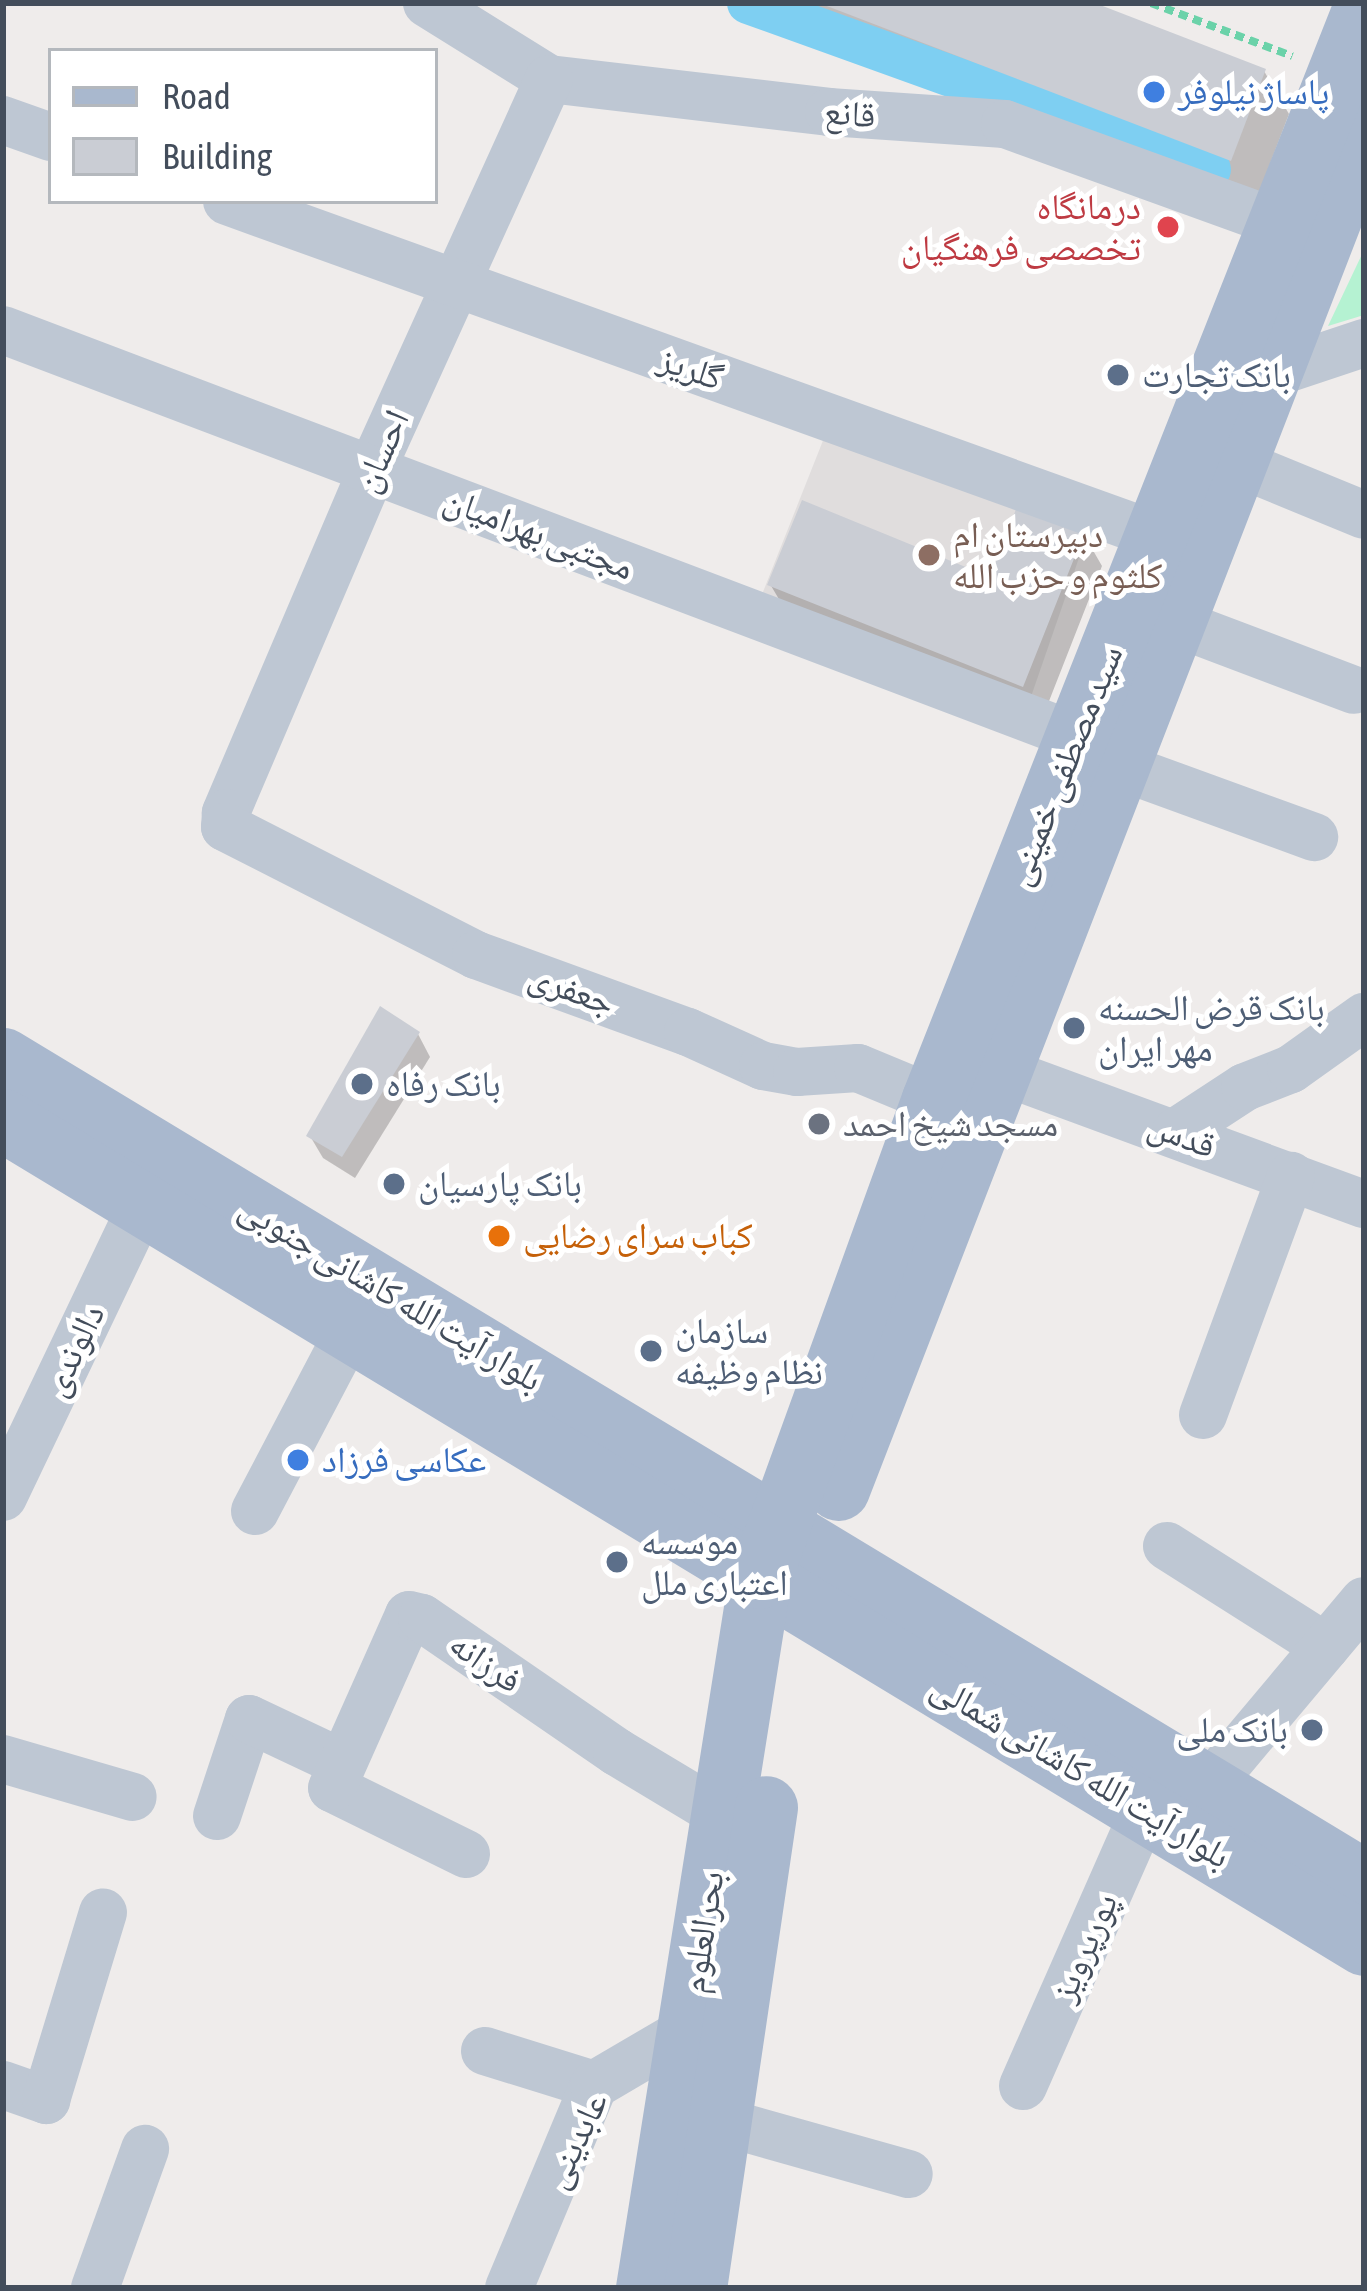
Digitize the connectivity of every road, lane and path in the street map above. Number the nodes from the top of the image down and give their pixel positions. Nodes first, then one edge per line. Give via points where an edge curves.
1 (427, 3) edge
2 (1151, 3) edge
3 (1364, 8) edge
4 (1338, 73) junction
5 (549, 80) junction
6 (3, 120) edge
7 (1364, 131) edge
8 (48, 136) edge
9 (235, 204) edge
10 (1279, 223) junction
11 (457, 284) junction
12 (1272, 303) junction
13 (3, 330) edge
14 (1364, 343) edge
15 (1268, 375) junction
16 (1234, 462) junction
17 (373, 470) junction
18 (1364, 514) edge
19 (1155, 535) junction
20 (1174, 622) junction
21 (1354, 690) dead end
22 (1096, 750) junction
23 (225, 827) joint
24 (1314, 837) dead end
25 (1364, 1017) edge
26 (3, 1059) edge
27 (999, 1070) junction
28 (933, 1099) junction
29 (3, 1120) edge
30 (1176, 1132) junction
31 (1291, 1176) junction
32 (143, 1204) junction
33 (1364, 1204) edge
34 (351, 1328) junction
35 (1203, 1415) dead end
36 (3, 1497) edge
37 (256, 1510) dead end
38 (1167, 1546) dead end
39 (788, 1564) junction
40 (1364, 1601) edge
41 (1326, 1647) junction
42 (3, 1759) edge
43 (337, 1776) junction
44 (1207, 1788) junction
45 (134, 1797) dead end
46 (1145, 1809) junction
47 (722, 1815) junction
48 (217, 1816) dead end
49 (466, 1854) dead end
50 (1364, 1881) edge
51 (104, 1912) dead end
52 (1364, 1944) edge
53 (686, 2031) junction
54 (485, 2051) dead end
55 (594, 2085) junction
56 (3, 2086) edge
57 (1023, 2086) dead end
58 (720, 2121) junction
59 (145, 2149) dead end
60 (909, 2174) dead end
61 (95, 2288) edge
62 (509, 2288) edge
63 (647, 2288) edge
64 (695, 2288) edge

1 - 5 street, قانع
2 - 4 path
3 - 4 main road, سید مصطفی خمینی
4 - 10 main road, سید مصطفی خمینی
5 - 10 street, قانع via 1006,124
5 - 11 street, احسان
6 - 8 street
7 - 12 main road, سید مصطفی خمینی
9 - 11 street, گلریز
10 - 12 main road, سید مصطفی خمینی
11 - 17 street, احسان
11 - 19 street, گلریز
12 - 15 main road, سید مصطفی خمینی
12 - 19 main road, سید مصطفی خمینی
13 - 17 street, مجتبی بهرامیان
14 - 15 street
15 - 16 main road, سید مصطفی خمینی
16 - 18 street
16 - 20 main road, سید مصطفی خمینی
17 - 22 street, مجتبی بهرامیان
17 - 23 street, احسان
19 - 22 main road, سید مصطفی خمینی
20 - 21 street
20 - 22 main road, سید مصطفی خمینی
22 - 24 street, مجتبی بهرامیان
22 - 27 main road, سید مصطفی خمینی
22 - 28 main road, سید مصطفی خمینی
23 - 28 street, جعفری via 476,955 763,1066 858,1068
25 - 30 street via 1291,1069 1245,1087
26 - 39 main road, بلوار آیت الله کاشانی جنوبی
27 - 30 street, قدس
27 - 39 main road, سید مصطفی خمینی
28 - 39 main road, سید مصطفی خمینی
29 - 32 main road, بلوار آیت الله کاشانی جنوبی
30 - 31 street, قدس
31 - 33 street, قدس
31 - 35 street
32 - 34 main road, بلوار آیت الله کاشانی جنوبی
32 - 36 street, دالوندی
34 - 37 street
34 - 39 main road, بلوار آیت الله کاشانی جنوبی
38 - 41 street
39 - 44 main road, بلوار آیت الله کاشانی شمالی
39 - 46 main road, بلوار آیت الله کاشانی شمالی
39 - 47 main road, بحرالعلوم
39 - 58 main road, بحرالعلوم
40 - 41 street
41 - 44 street
42 - 45 street
43 - 47 street, فرزانه via 404,1620 417,1616
43 - 48 street via 249,1719
43 - 49 street
44 - 50 main road, بلوار آیت الله کاشانی شمالی
46 - 52 main road, بلوار آیت الله کاشانی شمالی
46 - 57 street, پورپرویز
47 - 53 main road, بحرالعلوم
51 - 56 street via 46,2100
53 - 55 street, عابدینی
53 - 63 main road, بحرالعلوم
54 - 55 street
55 - 62 street, عابدینی
58 - 60 street
58 - 64 main road, بحرالعلوم
59 - 61 street

